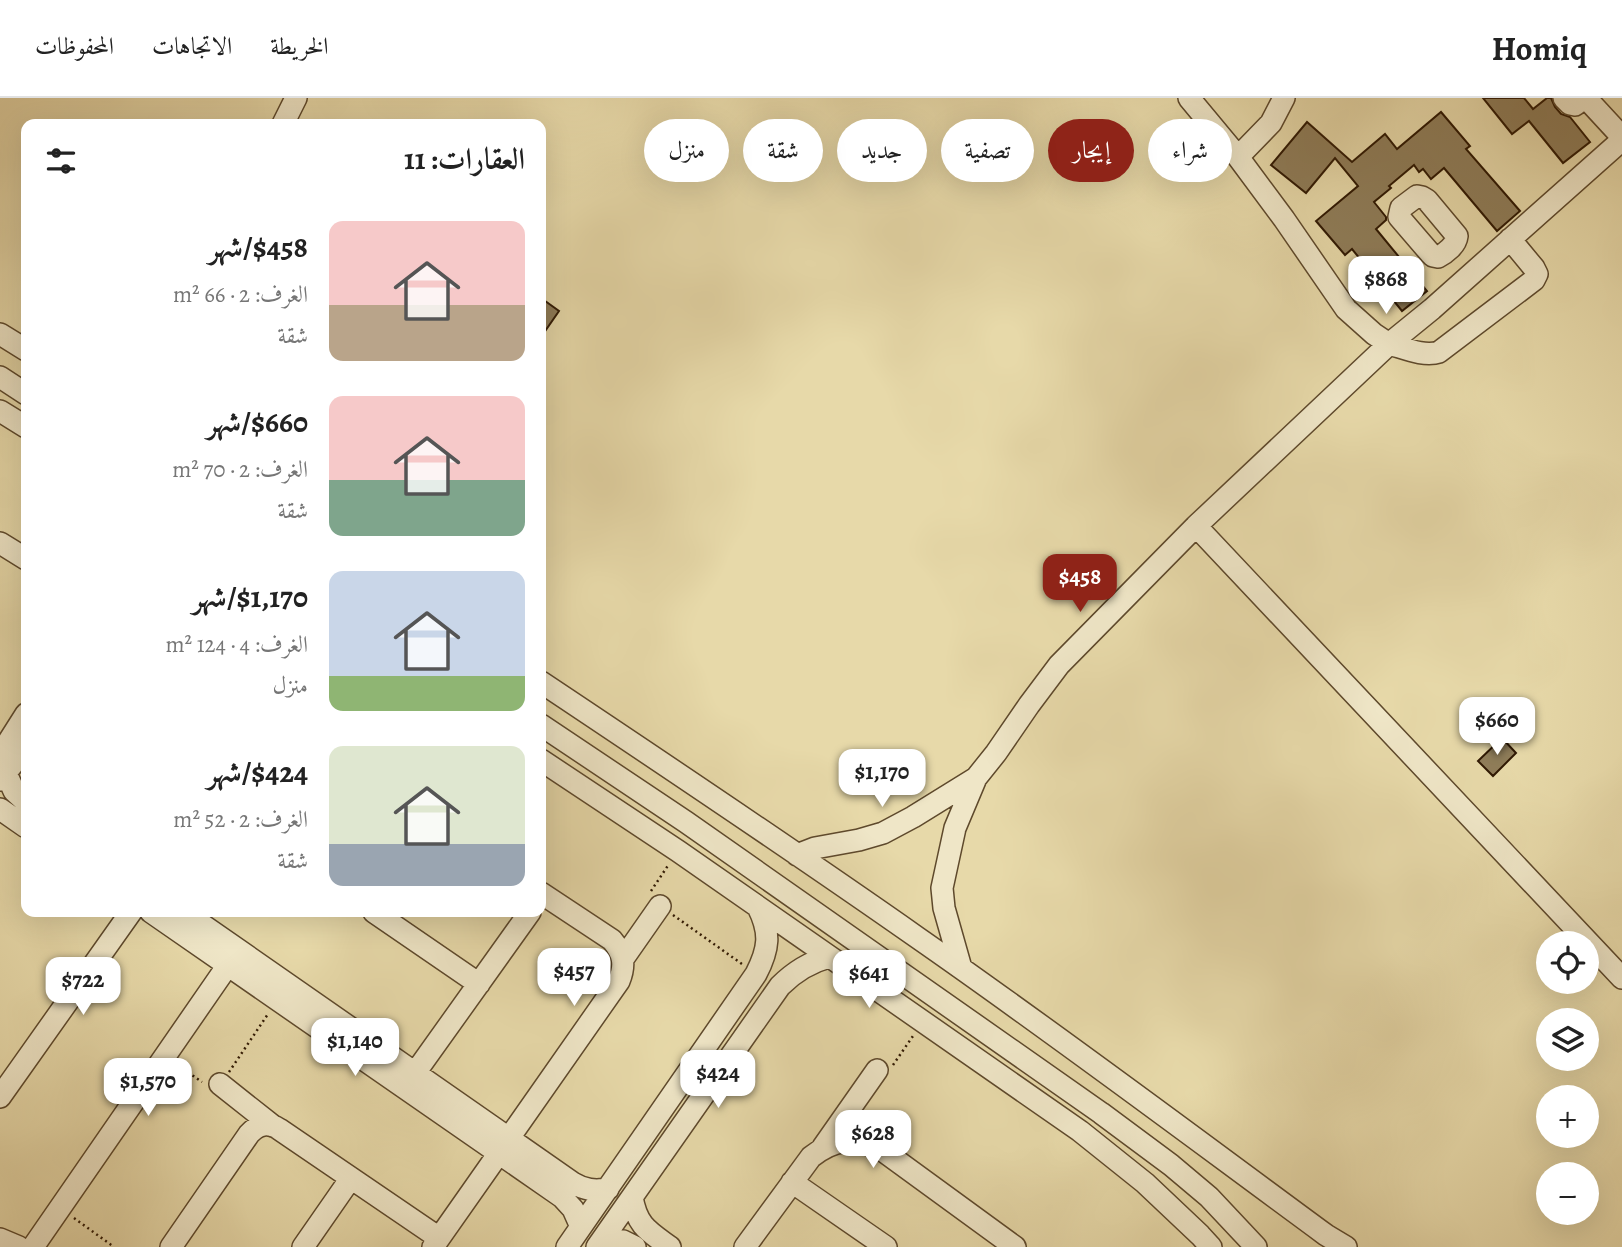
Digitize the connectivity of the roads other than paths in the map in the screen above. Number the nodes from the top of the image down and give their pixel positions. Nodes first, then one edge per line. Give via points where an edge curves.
1 (296, 98) edge
2 (1189, 98) edge
3 (1284, 98) edge
4 (1564, 98) edge
5 (1585, 98) edge
6 (286, 119) edge
7 (1622, 139) edge
8 (1238, 157) junction
9 (1510, 239) junction
10 (1448, 249) dead end
11 (1471, 274) junction
12 (1390, 344) junction
13 (0, 377) edge
14 (21, 391) edge
15 (0, 411) edge
16 (21, 424) edge
17 (1196, 526) junction
18 (2, 549) edge
19 (21, 557) edge
20 (546, 685) edge
21 (546, 728) edge
22 (21, 734) edge
23 (546, 763) edge
24 (2, 769) edge
25 (976, 778) junction
26 (21, 797) edge
27 (0, 809) edge
28 (21, 824) edge
29 (797, 855) junction
30 (546, 903) edge
31 (660, 906) road end
32 (758, 907) junction
33 (127, 917) edge
34 (158, 917) edge
35 (191, 917) edge
36 (381, 917) edge
37 (526, 917) edge
38 (829, 957) junction
39 (623, 959) junction
40 (228, 965) junction
41 (961, 968) junction
42 (1622, 978) edge
43 (479, 984) junction
44 (1000, 1041) junction
45 (983, 1063) junction
46 (877, 1070) road end
47 (415, 1073) junction
48 (220, 1084) road end
49 (0, 1097) edge
50 (273, 1126) junction
51 (1188, 1134) junction
52 (504, 1146) junction
53 (823, 1147) junction
54 (1171, 1165) junction
55 (351, 1178) junction
56 (792, 1182) junction
57 (608, 1189) junction
58 (568, 1190) junction
59 (632, 1197) junction
60 (581, 1227) junction
61 (0, 1239) edge
62 (436, 1243) edge
63 (600, 1243) edge
64 (19, 1247) edge
65 (33, 1247) edge
66 (171, 1247) edge
67 (303, 1247) edge
68 (567, 1247) edge
69 (635, 1247) edge
70 (670, 1247) edge
71 (745, 1247) edge
72 (886, 1247) edge
73 (1015, 1247) edge
74 (1211, 1247) edge
75 (1256, 1247) edge
76 (1346, 1247) edge

1 - 6 street
2 - 8 street
3 - 8 street via 1271,123
4 - 5 street via 1575,105
5 - 7 street
7 - 9 street
8 - 12 street via 1346,309
9 - 11 street
9 - 12 street via 1534,268 1534,280 1439,352
10 - 11 street
11 - 12 street
12 - 17 street
13 - 14 street
15 - 16 street
17 - 25 street via 1059,665
17 - 42 street
18 - 19 street
20 - 29 street
21 - 44 street
22 - 24 street
23 - 32 street
24 - 26 street
25 - 29 street via 883,833
25 - 41 street via 956,828 942,888
27 - 28 street
29 - 41 street
30 - 39 street via 612,940
31 - 39 street
32 - 38 street
32 - 57 street via 768,944 756,974
33 - 49 street
34 - 40 street
35 - 47 street
36 - 43 street
37 - 43 street
38 - 45 street
38 - 59 street via 797,970 780,986
39 - 52 street via 619,981
40 - 52 street
40 - 65 street
41 - 51 street
43 - 47 street
44 - 45 street
44 - 54 street
45 - 74 street via 1145,1183
46 - 53 street
47 - 52 street
48 - 50 street
50 - 55 street
50 - 66 street via 260,1125 249,1134
51 - 54 street
51 - 76 street
52 - 58 street
52 - 62 street
53 - 56 street
53 - 73 street via 853,1141 882,1150
54 - 75 street
55 - 62 street
55 - 67 street
56 - 71 street
56 - 72 street
57 - 58 street
57 - 60 street
58 - 60 street
59 - 63 street
59 - 70 street via 642,1226
60 - 68 street
61 - 64 street
63 - 69 street via 623,1241

